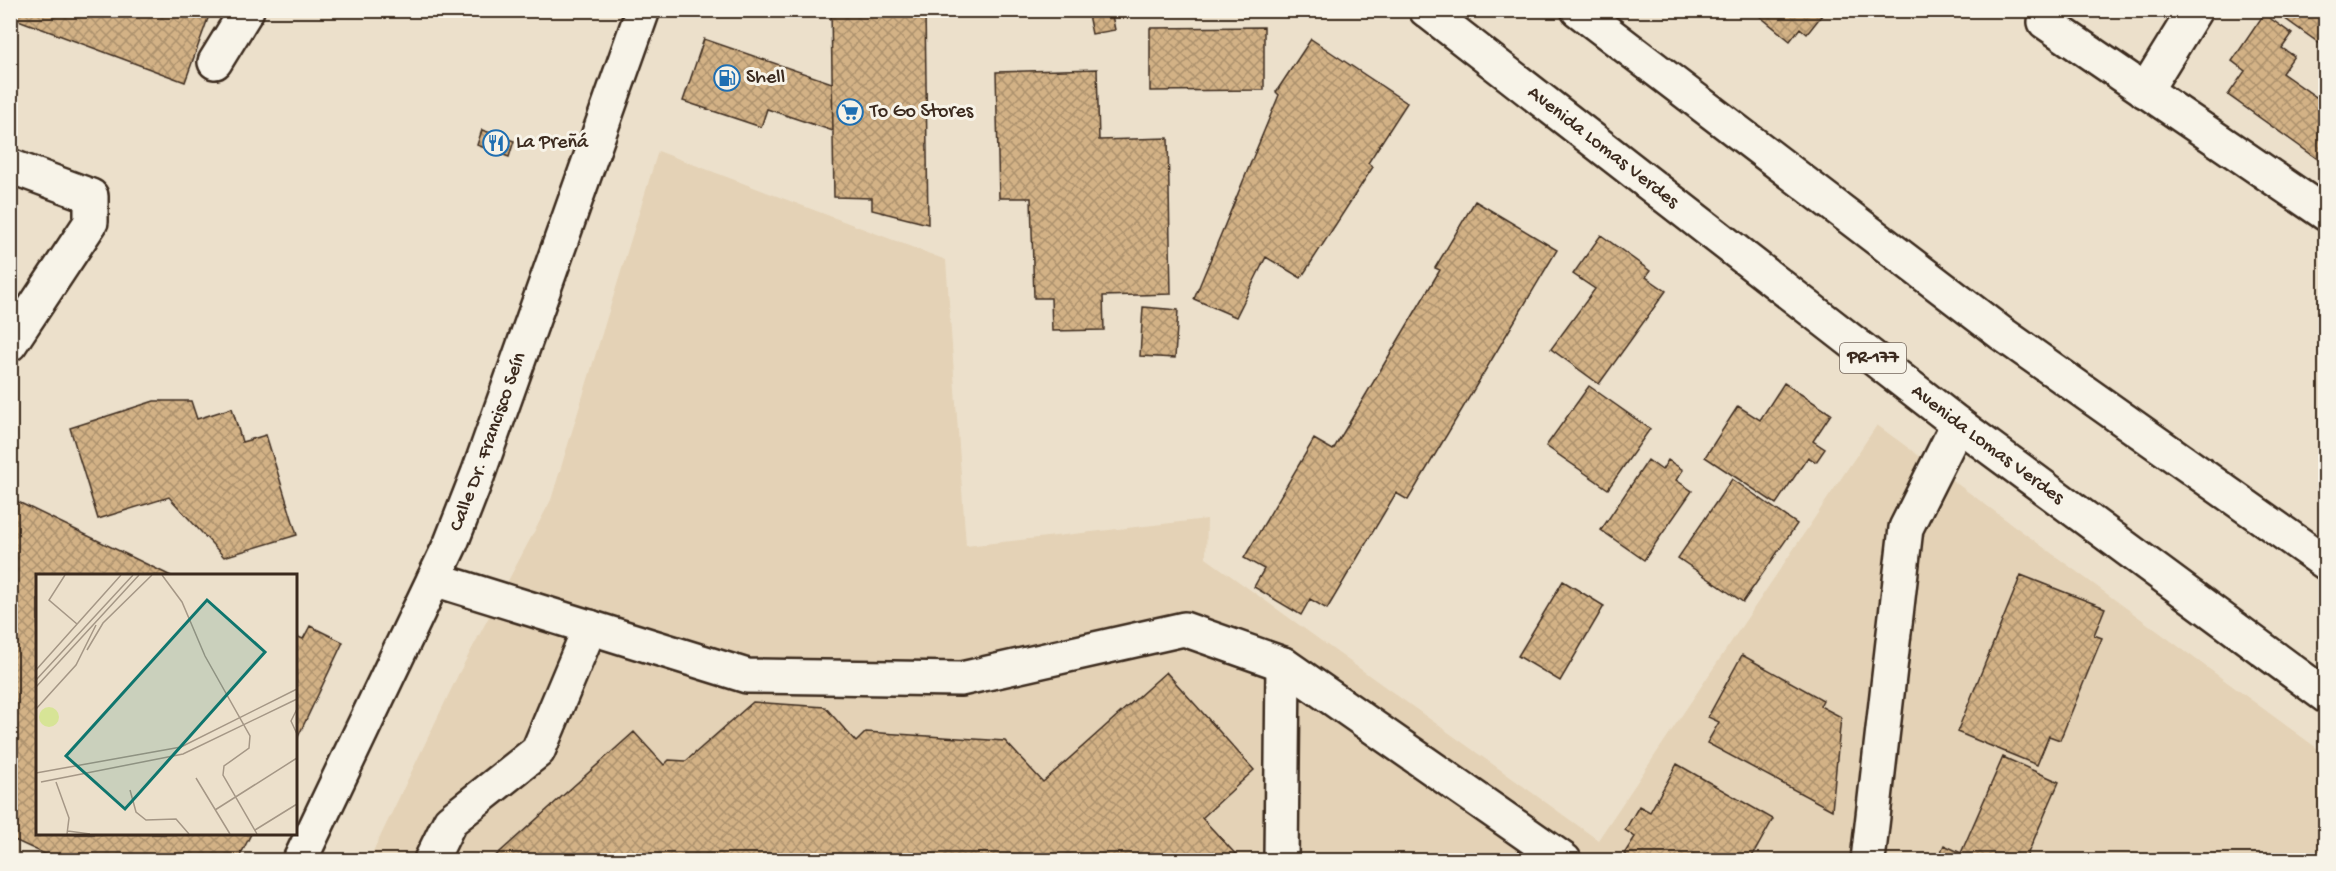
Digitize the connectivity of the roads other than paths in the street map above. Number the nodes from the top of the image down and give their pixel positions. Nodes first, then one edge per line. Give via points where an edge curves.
1 (247, 10) edge
2 (643, 10) edge
3 (1426, 10) edge
4 (1578, 10) edge
5 (2195, 10) edge
6 (2045, 22) dead end
7 (215, 62) dead end
8 (2145, 91) junction
9 (10, 166) edge
10 (2325, 214) edge
11 (10, 344) edge
12 (1958, 424) junction
13 (2325, 563) edge
14 (434, 579) junction
15 (590, 627) junction
16 (1283, 664) junction
17 (2325, 696) edge
18 (300, 861) edge
19 (431, 861) edge
20 (1281, 861) edge
21 (1564, 861) edge
22 (1868, 861) edge

1 - 7 main road
2 - 14 main road, Calle Dr. Francisco Seín via 478,474
3 - 12 main road, Avenida Lomas Verdes / PR-177
4 - 13 main road via 2001,333
5 - 8 main road
6 - 8 main road
8 - 10 main road
9 - 11 main road via 91,196 91,222
12 - 17 main road, Avenida Lomas Verdes / PR-177
12 - 22 main road via 1906,528
14 - 15 main road
14 - 18 main road, Calle Dr. Francisco Seín
15 - 16 main road via 747,676 961,680 1184,629
15 - 19 main road via 538,751 450,821
16 - 20 main road
16 - 21 main road

